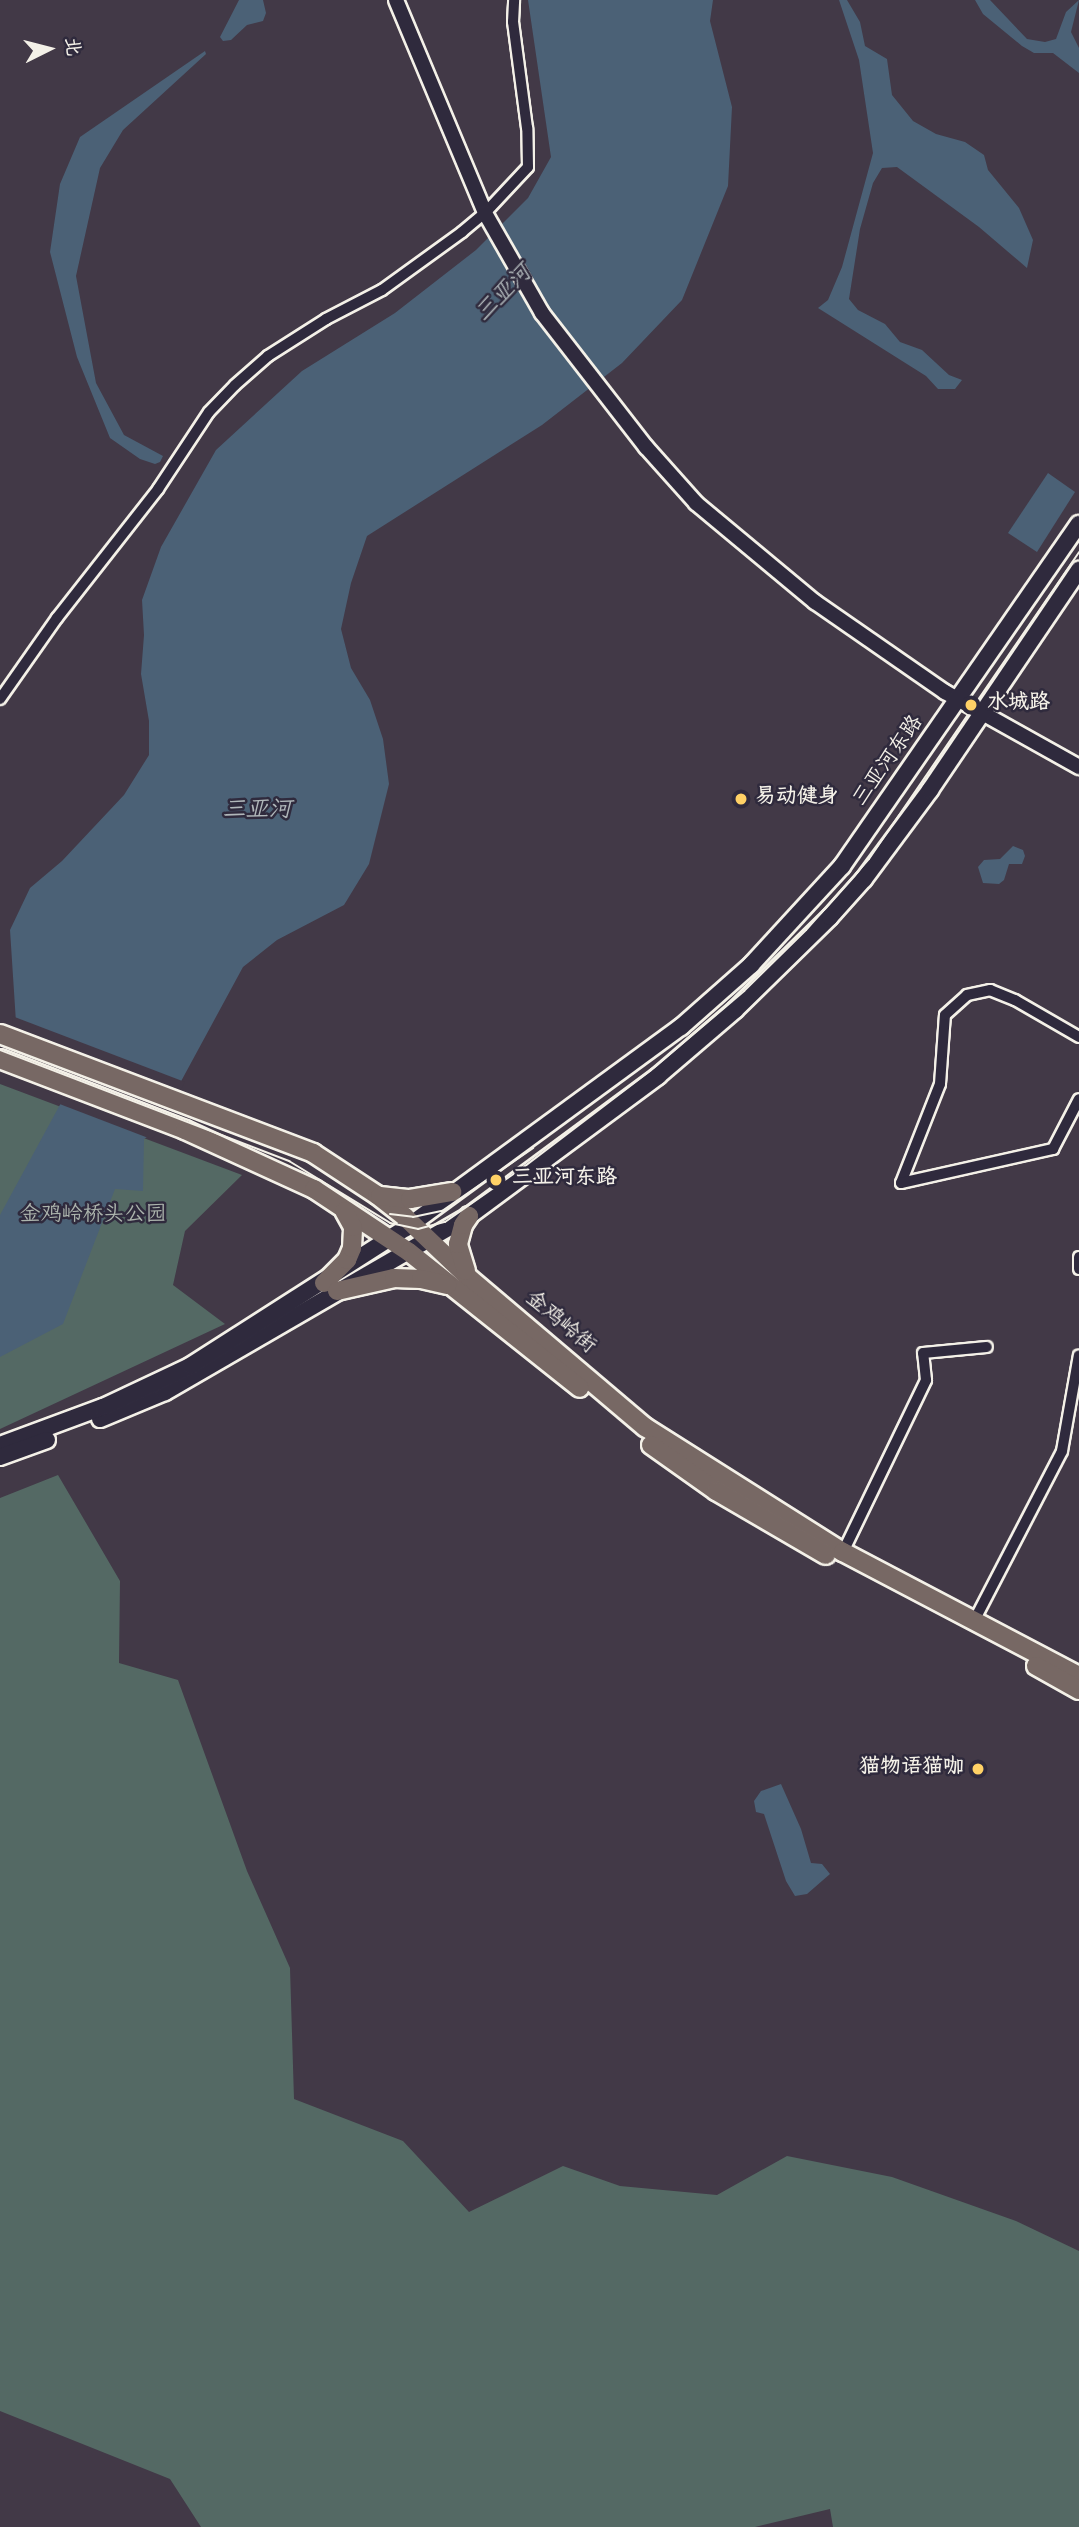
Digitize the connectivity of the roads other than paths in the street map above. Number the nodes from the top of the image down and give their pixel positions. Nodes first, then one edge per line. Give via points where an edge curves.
1 (396, 0) edge
2 (514, 0) edge
3 (488, 217) junction
4 (1079, 524) edge
5 (1079, 570) edge
6 (0, 699) edge
7 (958, 700) junction
8 (983, 715) junction
9 (1079, 768) edge
10 (0, 1034) edge
11 (1079, 1037) edge
12 (0, 1059) edge
13 (1079, 1099) edge
14 (452, 1192) junction
15 (377, 1195) junction
16 (337, 1203) junction
17 (469, 1216) junction
18 (412, 1223) junction
19 (390, 1239) junction
20 (430, 1240) junction
21 (409, 1252) junction
22 (1079, 1257) edge
23 (1079, 1269) edge
24 (463, 1283) junction
25 (330, 1287) junction
26 (987, 1347) dead end
27 (1079, 1355) edge
28 (0, 1446) edge
29 (0, 1457) edge
30 (843, 1552) junction
31 (974, 1621) junction
32 (1079, 1676) edge
33 (1079, 1690) edge

1 - 3 street
2 - 3 street via 528,167
3 - 6 street via 382,290 268,356 235,385 209,412 158,489
3 - 7 street via 542,313 603,394 696,503 862,636
4 - 7 main road, 三亚河东路
5 - 8 main road, 三亚河东路
7 - 8 street
7 - 14 main road, 三亚河东路 via 855,850 744,971 642,1058
8 - 9 street
8 - 17 main road, 三亚河东路 via 864,878 754,994 658,1076
10 - 15 main road, 金鸡岭街 via 313,1153
11 - 13 street via 990,990 967,995 945,1015 940,1084 901,1183 1053,1149
12 - 16 main road, 金鸡岭街 via 184,1129
14 - 15 main road via 410,1199
14 - 18 main road, 三亚河东路
15 - 18 main road, 金鸡岭街
16 - 19 main road, 金鸡岭街
16 - 25 main road via 353,1227 352,1248
17 - 20 main road, 三亚河东路
17 - 24 main road via 458,1244
18 - 19 main road, 三亚河东路
18 - 20 main road, 金鸡岭街
19 - 21 main road, 金鸡岭街
19 - 25 main road, 三亚河东路
20 - 21 main road, 三亚河东路
20 - 24 main road, 金鸡岭街
21 - 24 main road, 金鸡岭街
21 - 25 main road, 三亚河东路
22 - 23 street
24 - 25 main road via 407,1277
24 - 30 main road, 金鸡岭街 via 645,1427
24 - 33 main road, 金鸡岭街 via 649,1443 716,1491 777,1529
25 - 28 main road, 三亚河东路 via 190,1366 103,1407
25 - 29 main road, 三亚河东路 via 165,1392
26 - 30 street via 923,1353 926,1380
27 - 31 street via 1062,1451
30 - 31 main road, 金鸡岭街
31 - 32 main road, 金鸡岭街

